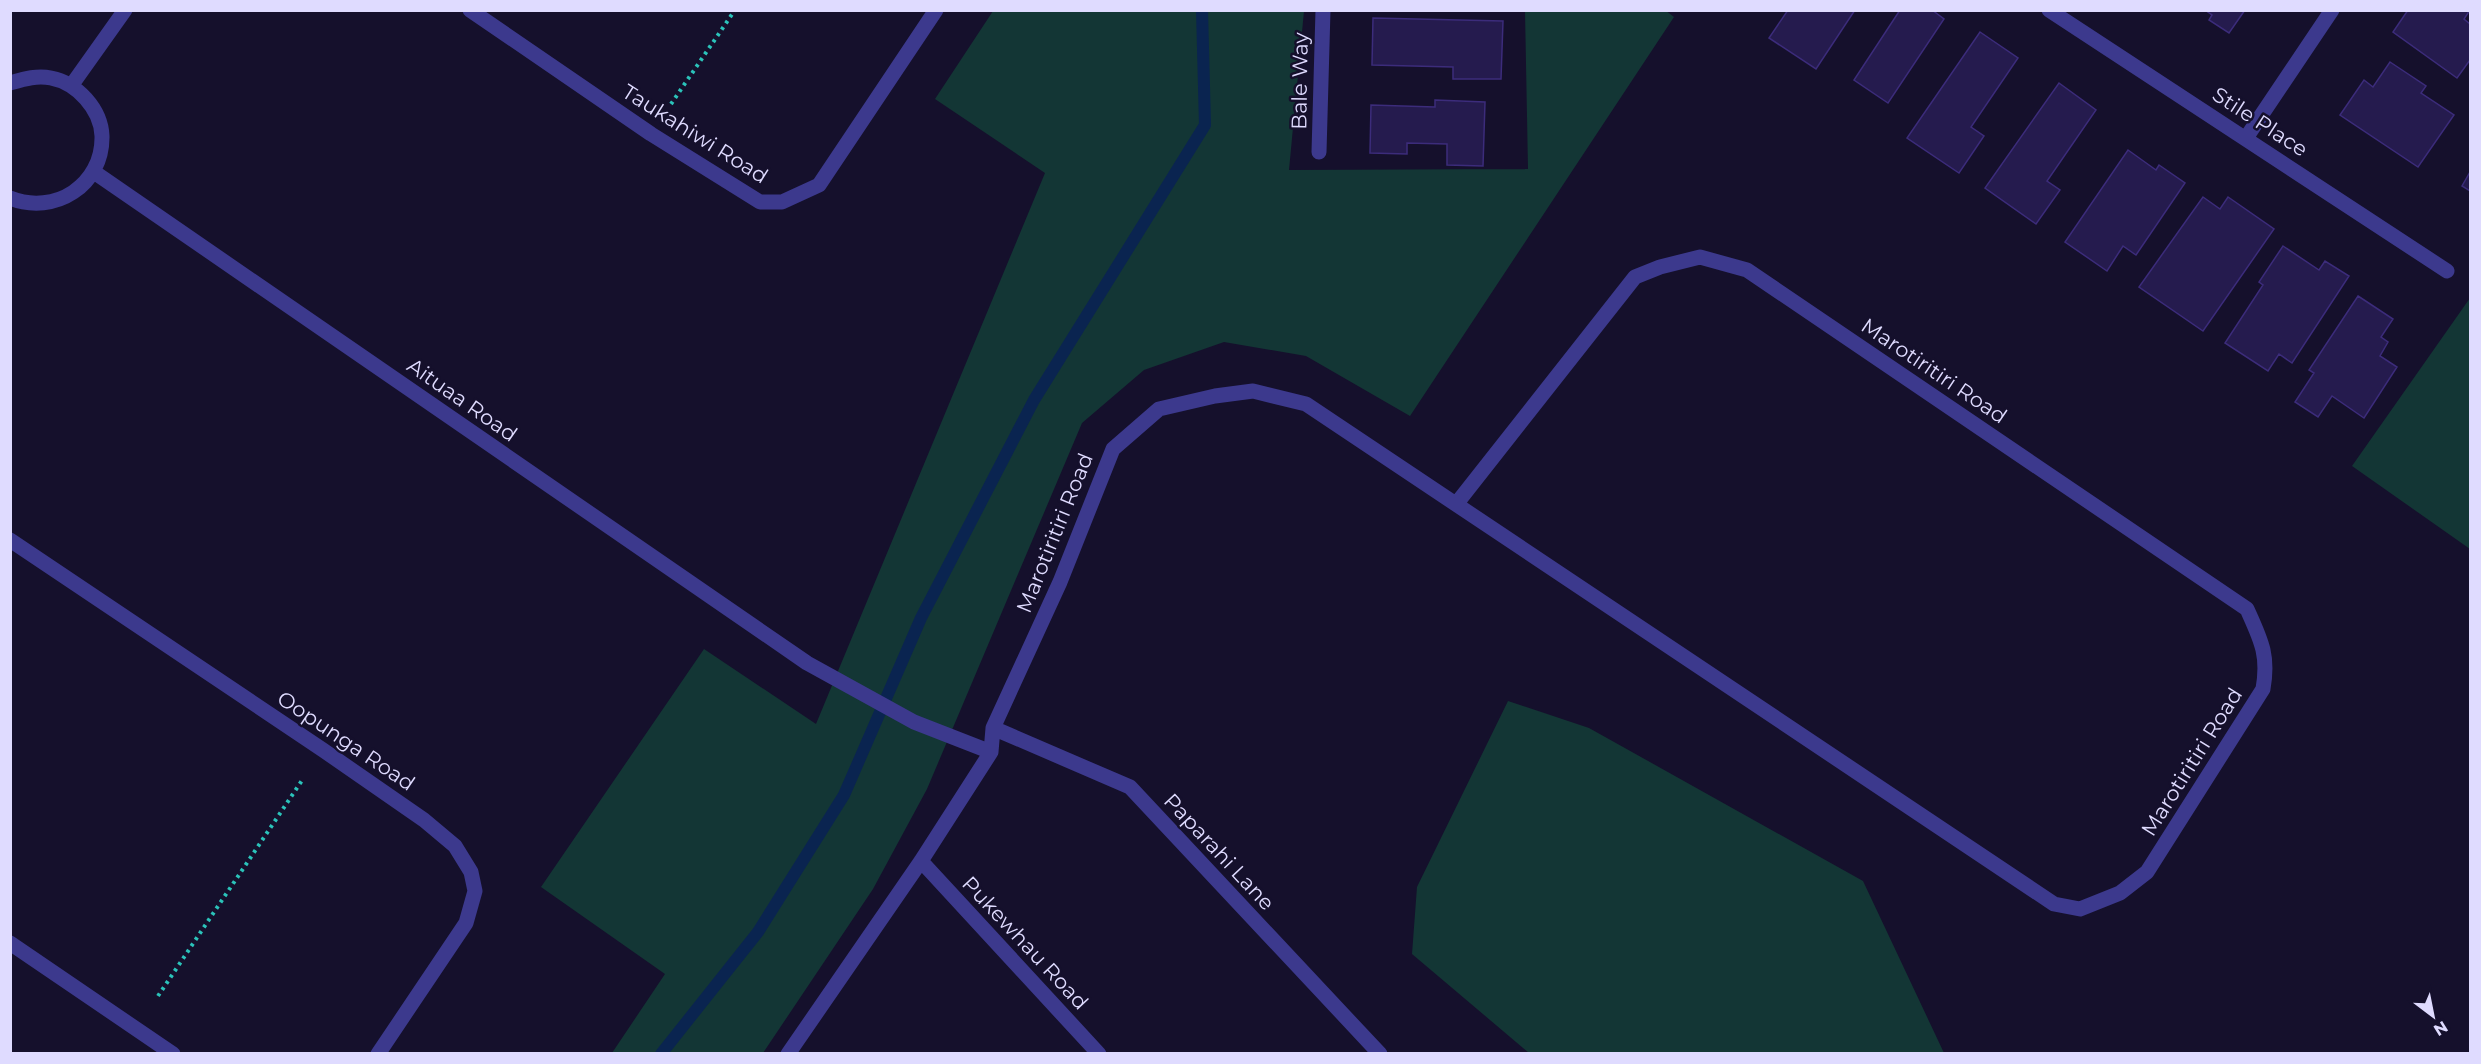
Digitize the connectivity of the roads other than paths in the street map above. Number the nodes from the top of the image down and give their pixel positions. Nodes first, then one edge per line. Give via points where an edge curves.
1 (125, 10) edge
2 (470, 10) edge
3 (936, 10) edge
4 (1323, 10) edge
5 (2049, 10) edge
6 (2332, 10) edge
7 (10, 83) edge
8 (71, 86) junction
9 (2246, 138) junction
10 (1319, 152) dead end
11 (94, 172) junction
12 (10, 198) edge
13 (2447, 271) dead end
14 (1457, 503) junction
15 (10, 540) edge
16 (993, 728) junction
17 (991, 752) junction
18 (921, 861) junction
19 (10, 943) edge
20 (173, 1053) edge
21 (378, 1053) edge
22 (788, 1053) edge
23 (1099, 1053) edge
24 (1380, 1053) edge

1 - 8 street
2 - 3 street, Taukahiwi Road via 651,134 760,202 782,202 819,185
4 - 10 street, Bale Way
5 - 9 street, Stile Place
6 - 9 street
7 - 8 street via 30,77 52,78
8 - 11 street via 86,98 97,115 102,134
9 - 13 street, Stile Place
11 - 12 street via 81,188 63,199 44,204
11 - 17 street, Aituaa Road via 807,663 914,722
14 - 14 street, Marotiritiri Road via 2054,904 2080,909 2120,893 2147,872 2263,688 2267,666 2247,609 1748,270 1700,257 1635,277
14 - 16 street, Marotiritiri Road via 1306,404 1253,391 1159,408 1113,449 1060,582
15 - 21 street, Oopunga Road via 397,801 455,846 471,872 475,891 466,923
16 - 17 street
16 - 24 street, Paparahi Lane via 1130,787
17 - 18 street
18 - 22 street
18 - 23 street, Pukewhau Road
19 - 20 street

